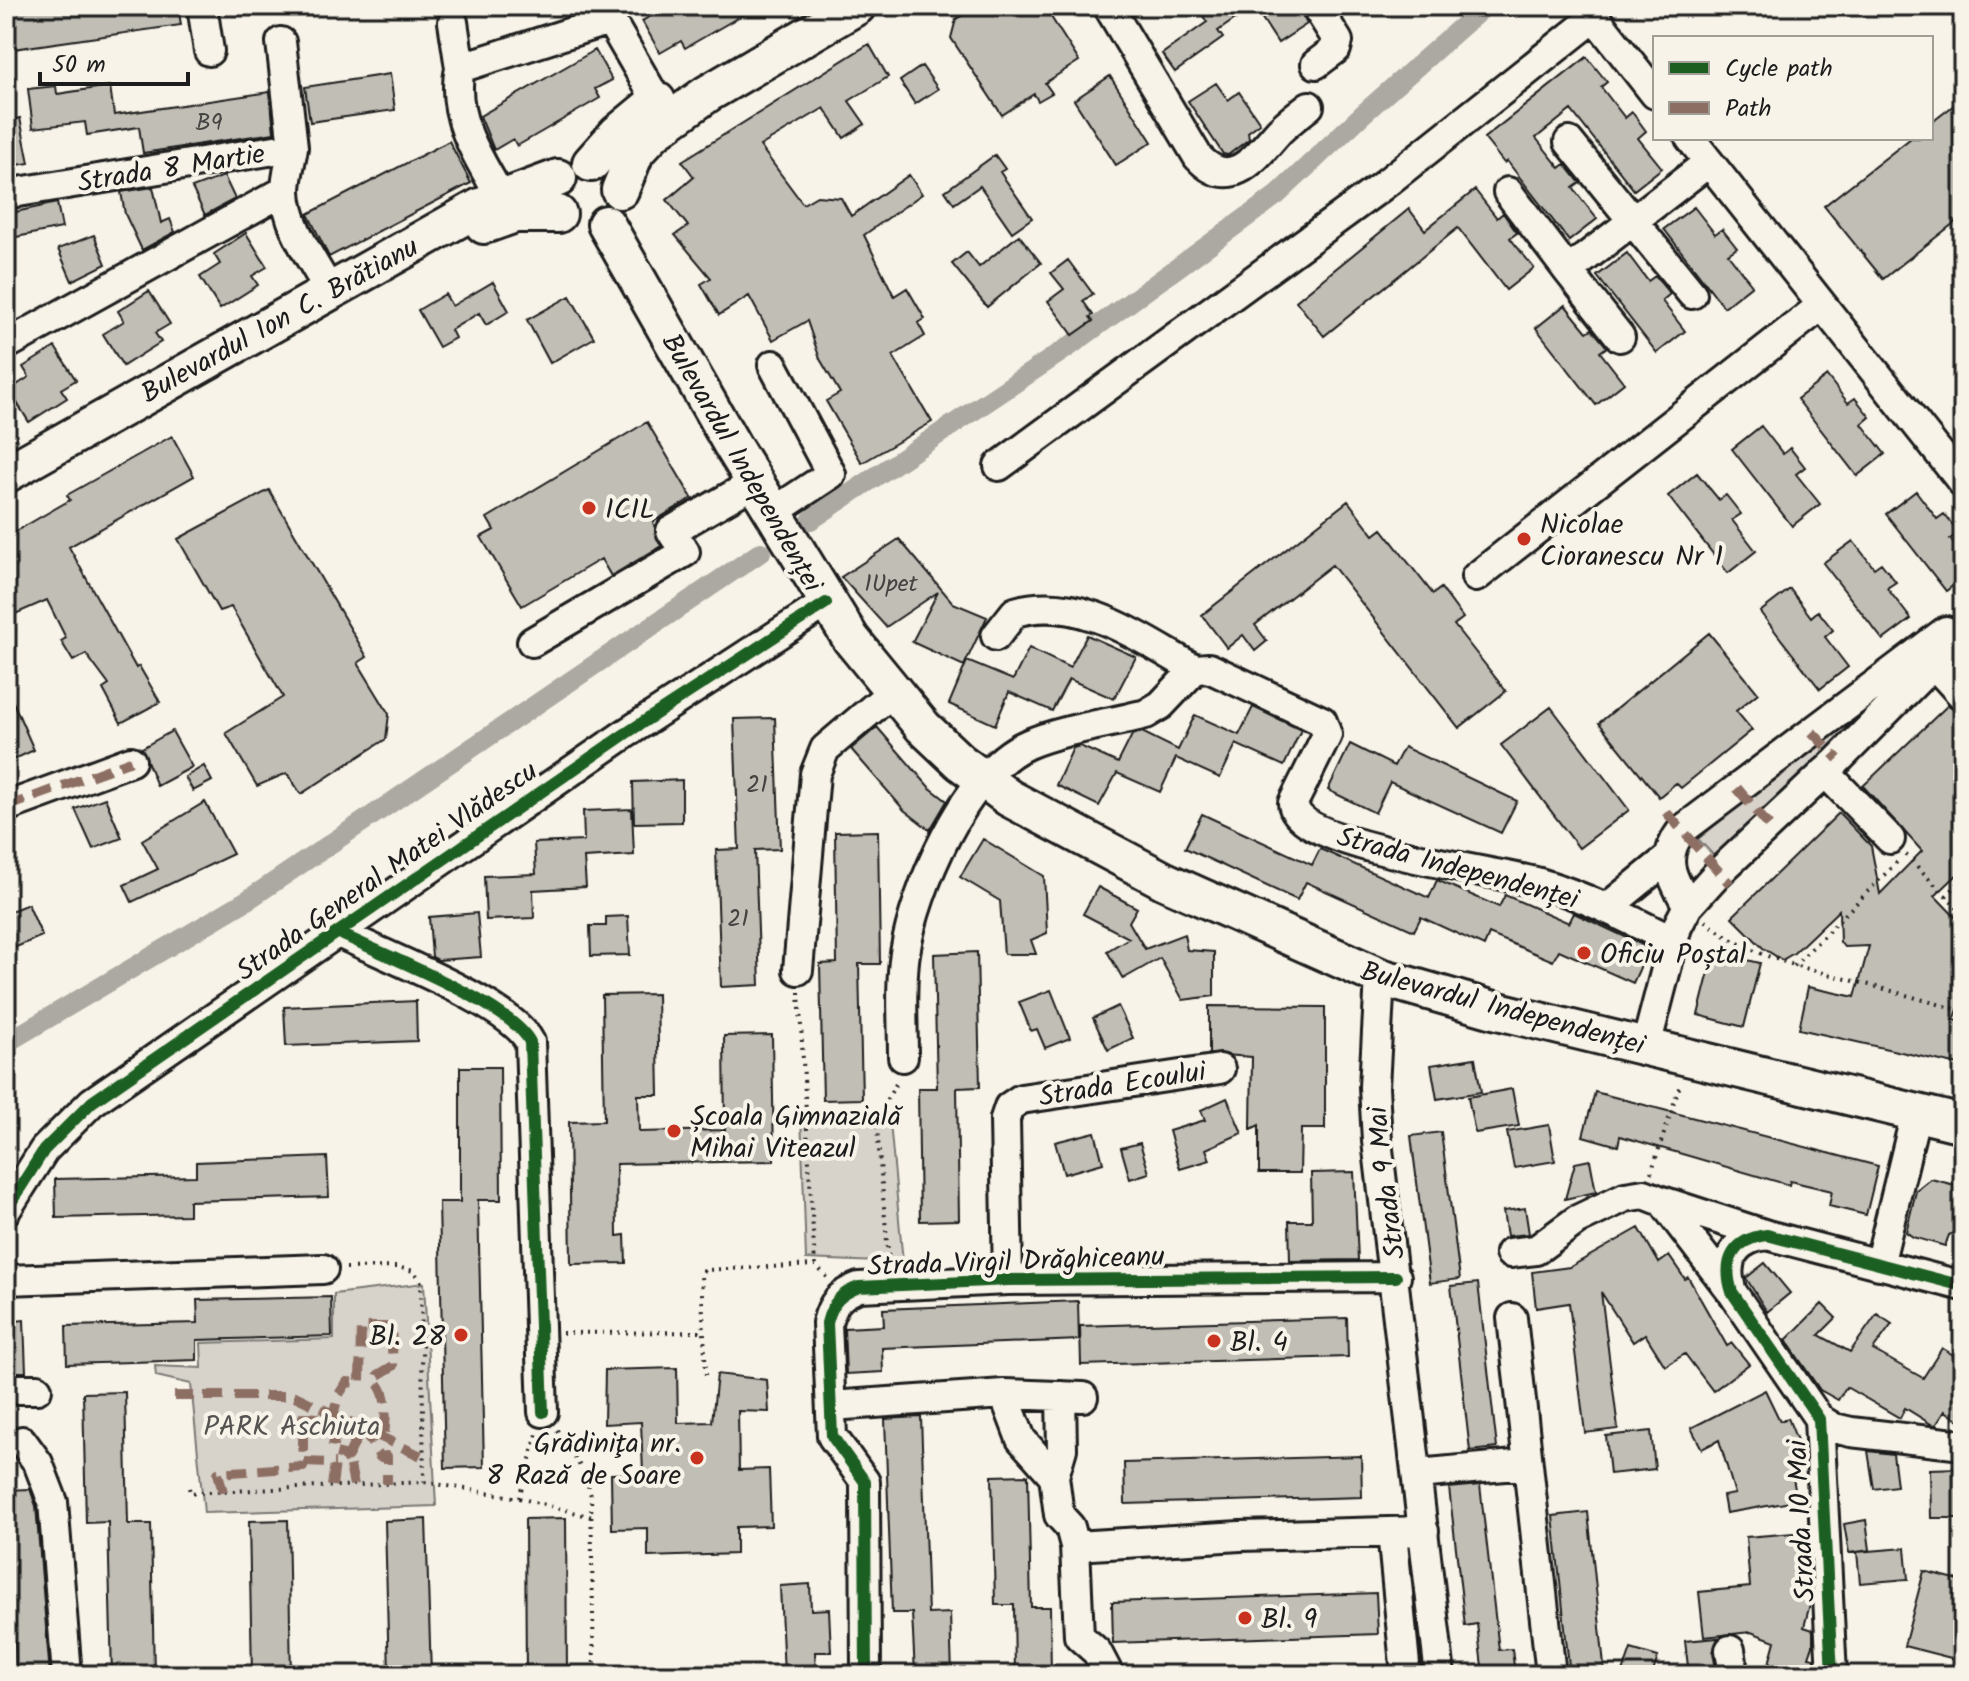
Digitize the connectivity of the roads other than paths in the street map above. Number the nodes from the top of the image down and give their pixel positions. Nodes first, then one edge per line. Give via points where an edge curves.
1 (202, 6) edge
2 (816, 6) edge
3 (857, 6) edge
4 (1108, 6) edge
5 (1316, 6) edge
6 (1590, 12) edge
7 (605, 13) edge
8 (453, 22) dead end
9 (281, 42) dead end
10 (209, 51) dead end
11 (1316, 64) dead end
12 (460, 68) junction
13 (1653, 91) edge
14 (657, 101) junction
15 (1309, 106) dead end
16 (1692, 140) edge
17 (1569, 142) dead end
18 (293, 147) junction
19 (1709, 162) junction
20 (591, 163) junction
21 (558, 178) junction
22 (286, 190) junction
23 (620, 190) junction
24 (1508, 192) dead end
25 (6, 194) edge
26 (501, 197) junction
27 (558, 214) junction
28 (1630, 221) junction
29 (606, 224) junction
30 (1568, 271) junction
31 (329, 290) junction
32 (1692, 294) dead end
33 (1821, 306) junction
34 (1620, 337) dead end
35 (6, 345) edge
36 (773, 365) dead end
37 (999, 466) dead end
38 (6, 474) edge
39 (1963, 483) edge
40 (6, 496) edge
41 (763, 498) junction
42 (1476, 577) dead end
43 (826, 603) junction
44 (1963, 618) edge
45 (1963, 634) edge
46 (996, 636) dead end
47 (532, 642) dead end
48 (1927, 657) junction
49 (1195, 669) junction
50 (891, 693) junction
51 (1963, 696) edge
52 (131, 761) dead end
53 (1830, 768) junction
54 (984, 780) junction
55 (6, 807) edge
56 (1898, 847) road end
57 (1671, 850) junction
58 (1688, 906) junction
59 (1607, 908) junction
60 (339, 933) junction
61 (1673, 941) junction
62 (798, 970) road end
63 (1380, 977) junction
64 (1646, 1046) junction
65 (903, 1057) road end
66 (1220, 1069) dead end
67 (1916, 1113) junction
68 (1963, 1124) edge
69 (1653, 1197) junction
70 (6, 1210) edge
71 (1767, 1235) junction
72 (1510, 1253) dead end
73 (1879, 1265) junction
74 (323, 1269) road end
75 (1396, 1277) junction
76 (6, 1280) edge
77 (1008, 1280) junction
78 (1963, 1286) edge
79 (1732, 1292) junction
80 (1512, 1318) dead end
81 (6, 1389) edge
82 (37, 1389) dead end
83 (1004, 1394) junction
84 (831, 1406) junction
85 (543, 1412) road end
86 (1819, 1419) junction
87 (22, 1441) dead end
88 (1963, 1445) edge
89 (1526, 1464) junction
90 (1418, 1474) junction
91 (1054, 1476) junction
92 (1424, 1531) junction
93 (1392, 1532) junction
94 (1075, 1546) junction
95 (1435, 1626) junction
96 (1402, 1629) junction
97 (67, 1675) edge
98 (866, 1675) edge
99 (1109, 1675) edge
100 (1406, 1675) edge
101 (1440, 1675) edge
102 (1551, 1675) edge
103 (1832, 1675) edge

1 - 10 street
2 - 14 main road
3 - 23 main road via 707,94 654,132 636,151
4 - 15 street via 1198,157 1212,170 1226,173 1247,165
5 - 11 street via 1338,41 1336,49
6 - 13 street
6 - 37 street via 1381,187
7 - 12 street
7 - 14 street
8 - 12 street
9 - 18 street
12 - 26 street via 457,99 462,122
14 - 20 main road
16 - 19 street
17 - 28 street
18 - 22 street, Strada 8 Martie
18 - 25 street, Strada 8 Martie
19 - 28 street
19 - 33 street
20 - 21 main road via 571,166
20 - 23 main road via 611,172
21 - 26 main road, Bulevardul Ion C. Brătianu
21 - 27 main road via 553,192
22 - 31 street, Strada 8 Martie via 296,232
22 - 35 street, Strada 8 Martie
23 - 29 main road via 618,209
24 - 30 street
26 - 31 main road, Bulevardul Ion C. Brătianu
27 - 29 main road via 578,229
27 - 40 main road, Bulevardul Ion C. Brătianu via 515,214 489,222
28 - 30 street
28 - 32 street
29 - 41 main road, Bulevardul Independenței
30 - 34 street
31 - 38 main road, Bulevardul Ion C. Brătianu
33 - 39 street
33 - 42 street
36 - 41 street via 831,474
41 - 43 main road, Bulevardul Independenței
41 - 47 street via 671,531 685,552
43 - 50 main road, Bulevardul Independenței
43 - 60 street, Strada General Matei Vlădescu via 625,734
44 - 48 street
45 - 48 street
46 - 49 street via 1015,612 1076,611
48 - 51 street
48 - 53 street
48 - 57 street via 1690,823
49 - 54 street via 1146,714 1030,743
49 - 59 street, Strada Independenței via 1209,668 1322,721 1327,735 1293,803 1301,820 1363,845 1541,883
50 - 54 main road, Bulevardul Independenței
50 - 62 street via 825,749 815,774
52 - 55 street
53 - 56 street
53 - 58 street
54 - 63 main road, Bulevardul Independenței via 1106,852
54 - 65 street via 925,877 905,955
57 - 58 street via 1668,867
57 - 59 street
58 - 61 street
59 - 61 street, Strada Independenței
60 - 70 street, Strada General Matei Vlădescu via 92,1102 44,1150
60 - 85 street via 495,1009 524,1029 530,1042
61 - 64 street
63 - 64 main road, Bulevardul Independenței
63 - 75 street, Strada 9 Mai via 1374,1087
64 - 67 main road, Bulevardul Independenței
66 - 77 street, Strada Ecoului via 1021,1099 1009,1107
67 - 68 main road, Bulevardul Independenței
67 - 73 street
69 - 71 street
69 - 72 street via 1625,1197 1577,1220 1536,1250
69 - 79 street, Strada 10 Mai
71 - 73 street
71 - 79 street via 1738,1245 1728,1259
73 - 78 street
74 - 76 street
75 - 77 street, Strada Virgil Drăghiceanu
75 - 90 street, Strada 9 Mai
77 - 84 street, Strada Virgil Drăghiceanu via 859,1287 842,1293 827,1323
79 - 86 street, Strada 10 Mai
80 - 89 street
81 - 82 street
83 - 84 street
83 - 91 street via 1021,1439
83 - 91 street via 1072,1396
84 - 98 street, Strada Virgil Drăghiceanu via 832,1436 865,1482
86 - 88 street via 1851,1432
86 - 103 street, Strada 10 Mai
87 - 97 street via 38,1463 53,1502
89 - 90 street
89 - 102 street
90 - 92 street, Strada 9 Mai
91 - 94 street via 1059,1515 1070,1527
92 - 93 street
92 - 95 street, Strada 9 Mai
93 - 94 street
93 - 96 street
94 - 99 street via 1079,1636 1097,1652
95 - 96 street
95 - 101 street, Strada 9 Mai
96 - 100 street

